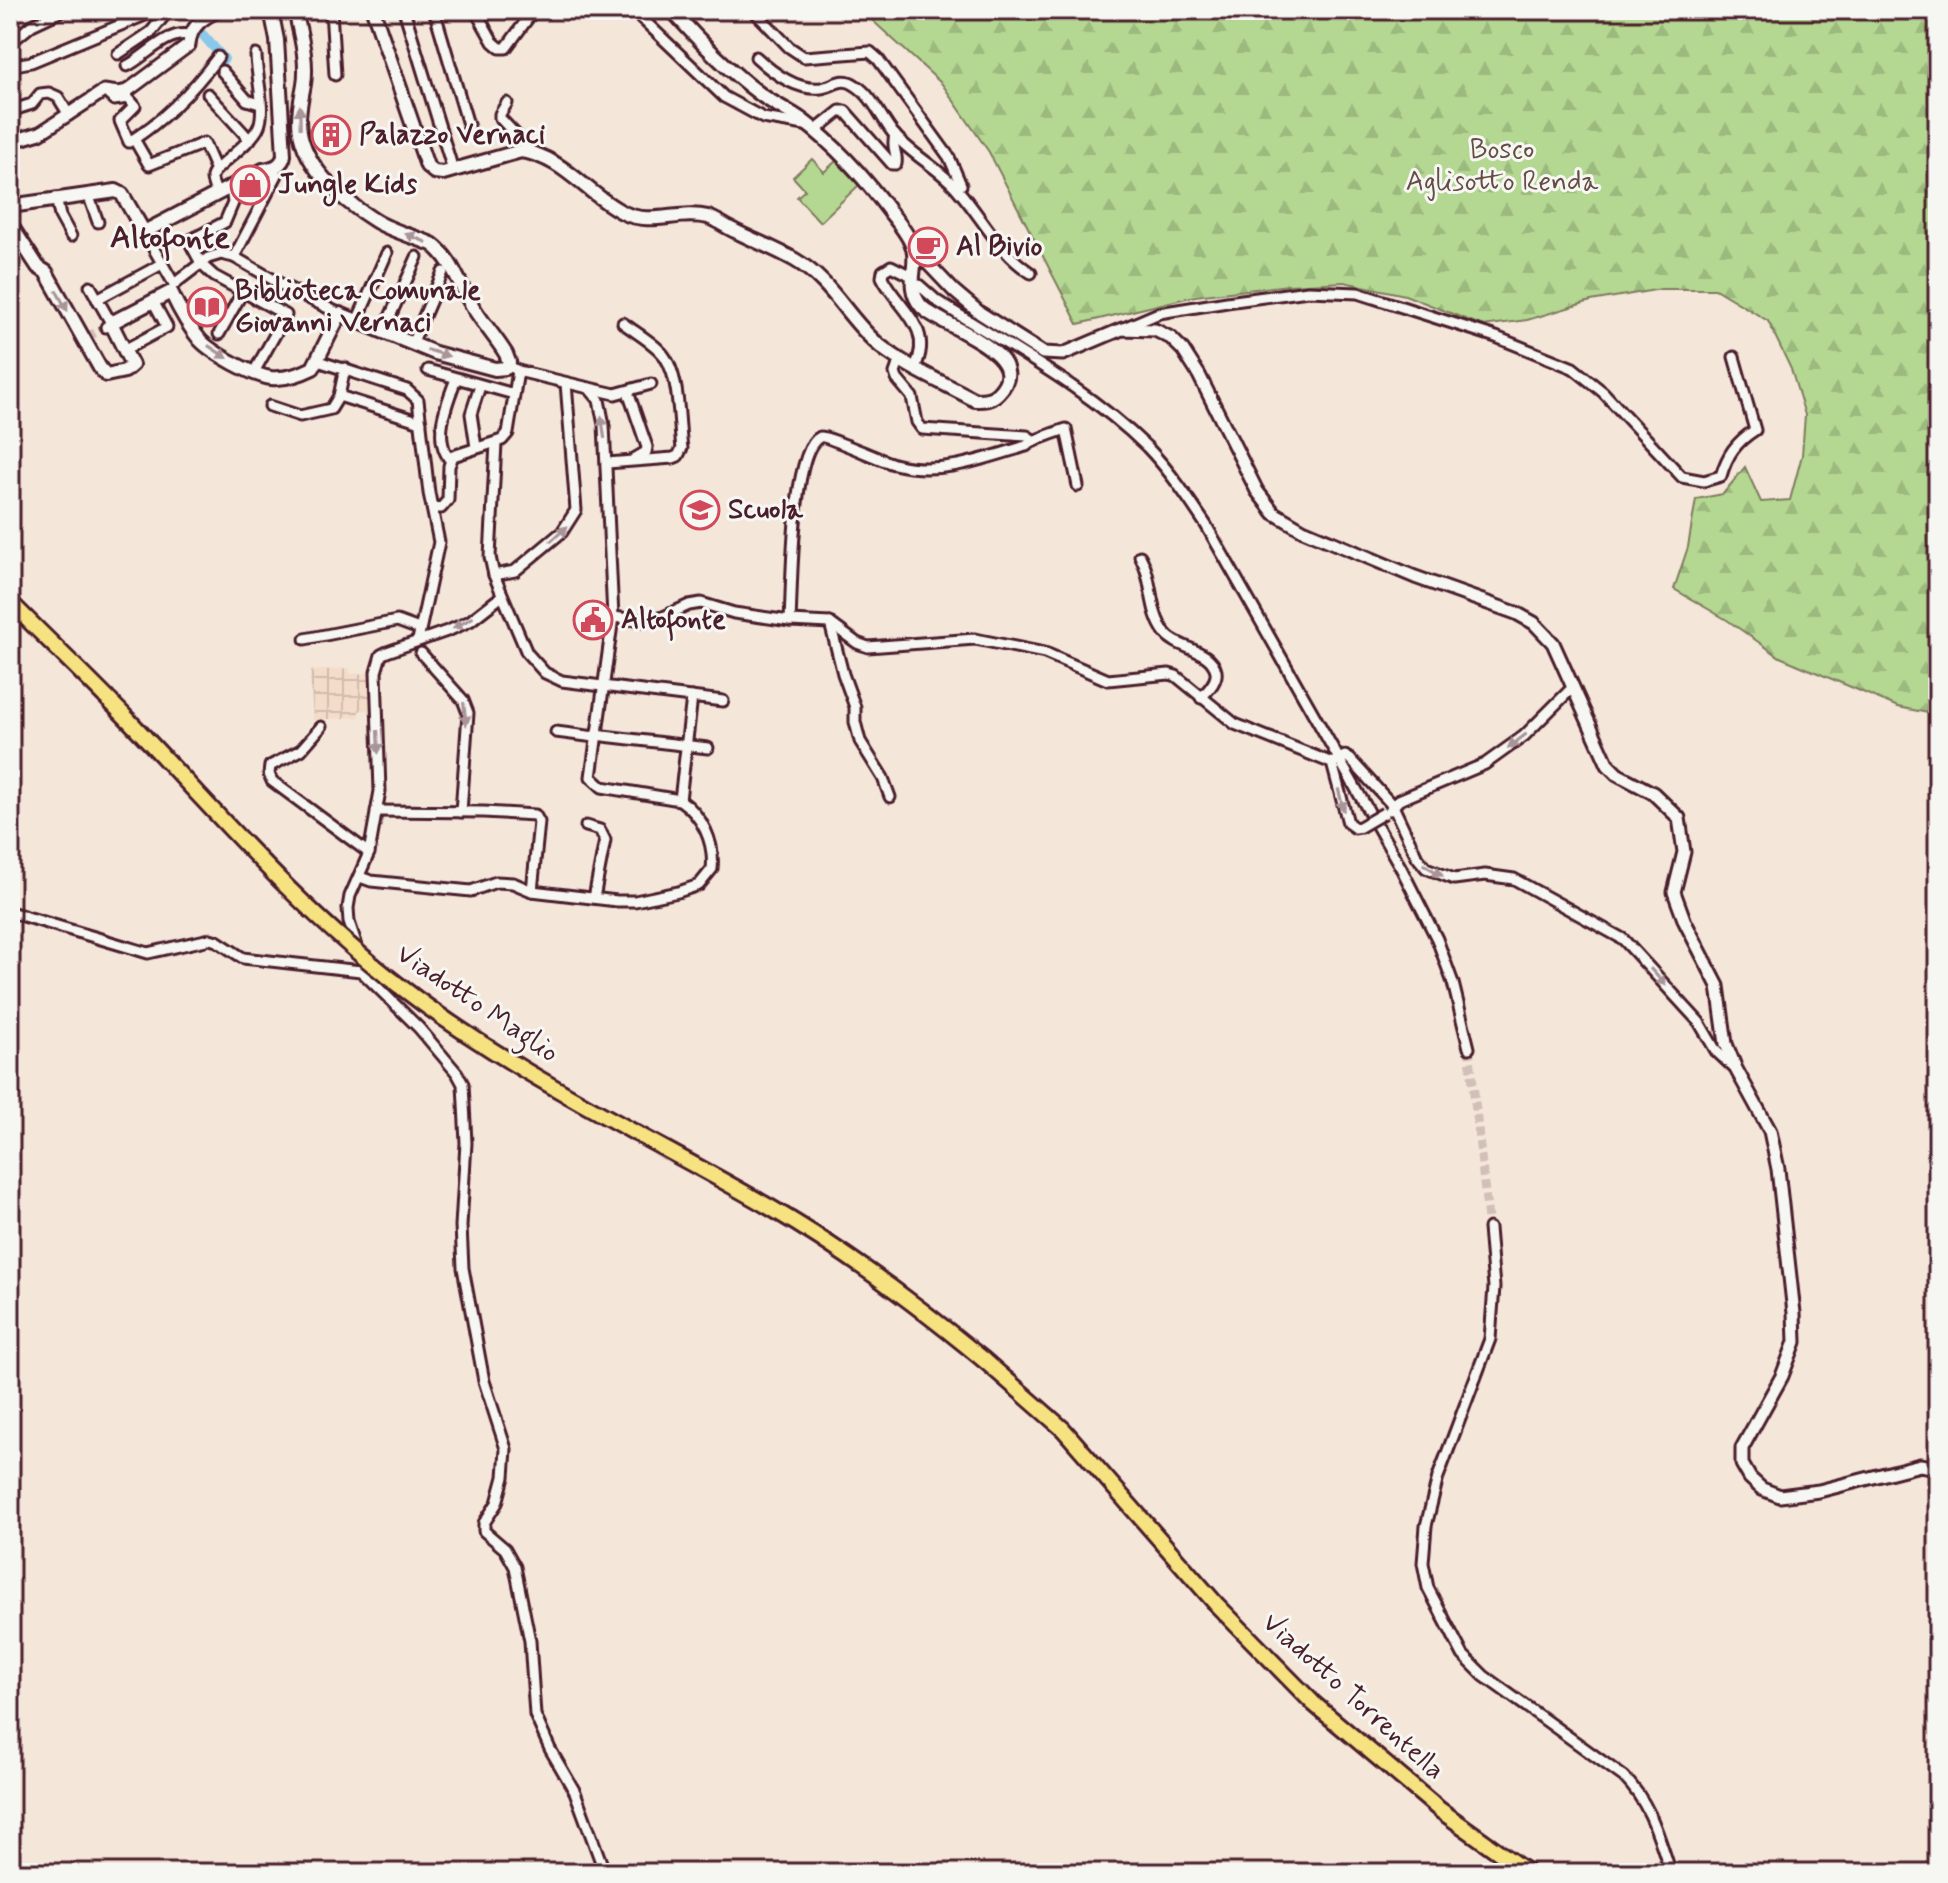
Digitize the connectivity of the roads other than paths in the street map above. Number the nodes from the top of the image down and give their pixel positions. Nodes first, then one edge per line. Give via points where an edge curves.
1 (64, 10) edge
2 (132, 10) edge
3 (140, 10) edge
4 (158, 10) edge
5 (219, 10) edge
6 (271, 10) edge
7 (295, 10) edge
8 (331, 10) edge
9 (373, 10) edge
10 (404, 10) edge
11 (434, 10) edge
12 (475, 10) edge
13 (534, 10) edge
14 (633, 10) edge
15 (672, 10) edge
16 (753, 10) edge
17 (189, 35) junction
18 (10, 43) edge
19 (118, 54) dead end
20 (256, 55) dead end
21 (218, 57) dead end
22 (756, 57) dead end
23 (10, 66) edge
24 (127, 66) dead end
25 (222, 71) dead end
26 (335, 75) dead end
27 (104, 91) junction
28 (208, 94) dead end
29 (10, 98) edge
30 (507, 103) dead end
31 (260, 104) junction
32 (13, 110) edge
33 (69, 115) junction
34 (469, 128) dead end
35 (812, 128) junction
36 (895, 135) junction
37 (131, 140) junction
38 (250, 140) junction
39 (10, 142) edge
40 (533, 153) junction
41 (276, 166) junction
42 (215, 168) junction
43 (448, 171) junction
44 (231, 188) junction
45 (957, 188) junction
46 (88, 194) junction
47 (217, 195) junction
48 (56, 198) junction
49 (10, 206) edge
50 (98, 222) dead end
51 (10, 224) edge
52 (144, 232) junction
53 (71, 236) dead end
54 (914, 249) junction
55 (387, 253) dead end
56 (234, 257) junction
57 (417, 257) dead end
58 (162, 264) junction
59 (202, 265) junction
60 (443, 272) dead end
61 (1031, 273) dead end
62 (907, 274) dead end
63 (919, 285) dead end
64 (90, 286) dead end
65 (172, 288) junction
66 (243, 291) junction
67 (97, 299) junction
68 (153, 301) junction
69 (340, 314) junction
70 (357, 321) junction
71 (623, 323) dead end
72 (108, 325) junction
73 (1122, 329) junction
74 (383, 332) junction
75 (219, 334) dead end
76 (412, 344) junction
77 (126, 349) junction
78 (1734, 357) dead end
79 (900, 359) junction
80 (318, 361) junction
81 (915, 367) junction
82 (345, 368) junction
83 (513, 368) junction
84 (428, 370) dead end
85 (254, 372) junction
86 (456, 379) junction
87 (566, 383) junction
88 (651, 384) dead end
89 (480, 386) junction
90 (589, 388) junction
91 (628, 392) junction
92 (514, 394) junction
93 (339, 396) junction
94 (270, 406) dead end
95 (421, 422) junction
96 (1033, 440) junction
97 (496, 443) junction
98 (476, 447) junction
99 (450, 460) junction
100 (633, 461) junction
101 (607, 463) junction
102 (1078, 486) dead end
103 (434, 508) junction
104 (1140, 556) dead end
105 (494, 575) junction
106 (502, 596) junction
107 (10, 602) edge
108 (613, 617) junction
109 (790, 621) junction
110 (830, 623) junction
111 (305, 639) dead end
112 (418, 642) junction
113 (601, 686) junction
114 (1573, 687) junction
115 (692, 697) junction
116 (1201, 698) junction
117 (723, 701) dead end
118 (321, 727) dead end
119 (556, 732) dead end
120 (595, 736) junction
121 (687, 746) junction
122 (708, 748) dead end
123 (1336, 761) junction
124 (890, 797) dead end
125 (680, 800) junction
126 (1393, 806) junction
127 (376, 811) junction
128 (461, 812) junction
129 (586, 826) dead end
130 (369, 853) junction
131 (360, 877) junction
132 (532, 891) junction
133 (594, 898) junction
134 (10, 912) edge
135 (361, 971) junction
136 (1469, 1048) tunnel mouth
137 (1736, 1069) junction
138 (1489, 1228) tunnel mouth
139 (1938, 1468) edge
140 (1130, 1503) joint
141 (605, 1873) edge
142 (1528, 1873) edge
143 (1671, 1873) edge

1 - 18 street
2 - 3 street
4 - 19 street via 164,16 158,25
4 - 23 street
5 - 17 street via 203,18
6 - 41 main road via 284,155
83 -> 7 main road via 439,249 376,221 312,165 299,123 303,51
8 - 26 street
9 - 43 main road via 427,166 434,172
10 - 43 street
11 - 34 street
12 - 13 street via 493,42 506,48
14 - 35 street via 724,97 763,118
15 - 35 main road via 760,94
16 - 45 street via 804,57 870,52 949,157 961,185
17 - 24 street via 172,37
17 - 27 street via 189,45 127,91
20 - 31 street
21 - 37 street via 182,99
22 - 36 street via 781,76 811,87 852,82
25 - 31 street via 247,100
27 - 33 street
27 - 37 street via 114,100 128,98 135,106 120,121
28 - 38 street
29 - 32 street
30 - 40 street via 500,118
31 - 38 street via 259,126
32 - 33 street via 49,93
33 - 39 street via 40,133
35 - 36 street via 845,111 892,164 897,158 892,147
35 - 54 main road via 890,212
36 - 45 street
37 - 42 street via 149,165 204,143
38 - 42 street
40 - 43 main road via 521,151
40 - 79 main road via 550,159 623,213 709,218 795,261 824,280 870,336
41 - 44 main road
41 - 56 street via 277,175
42 - 47 street
44 - 47 main road
44 - 59 street via 233,203 225,222 189,241
45 - 61 street via 1002,247
46 - 48 main road
46 - 50 street
46 - 52 main road via 119,192
47 - 52 main road
48 - 49 main road
48 - 53 street
51 -> 77 main road via 46,272 100,368 109,375 129,369
52 - 58 street
54 - 73 street via 980,313 1043,353 1069,352
54 - 81 main road via 916,300 1000,356 1006,379 993,397 975,400
55 - 70 street
56 - 59 street via 213,255
56 - 69 street
57 - 74 street
58 - 65 street
58 - 67 street
59 - 65 street
59 - 66 street
60 - 76 street
62 - 81 street via 891,266 882,277 920,336 921,355
63 - 123 street via 1065,380 1117,420 1166,468 1206,525
64 - 67 street
65 - 68 main road
65 -> 85 main road via 202,342
66 - 75 street
66 - 85 street via 286,315
67 - 72 street
68 - 72 main road
68 - 77 street via 167,327
69 - 70 main road
69 - 80 main road
70 - 74 main road
71 - 100 street via 668,361 682,448 675,457
72 - 77 main road
73 - 78 street via 1159,313 1227,302 1308,291 1358,293 1573,368 1603,392 1682,477 1704,481 1721,476 1740,439 1755,430
73 - 114 street via 1155,330 1183,350 1257,491 1283,520 1526,617 1553,643
74 - 76 main road
76 -> 83 main road via 495,369
79 - 81 main road
79 - 96 street via 895,373 912,397 922,429
80 - 82 street
80 - 85 main road via 304,373 279,378
82 - 93 street
82 - 95 street via 412,393
83 - 87 street
83 - 92 street
84 - 86 street
86 - 89 street
86 - 99 street via 443,425 444,453
87 - 90 street
105 -> 87 street via 515,571 562,532 576,510
88 - 91 street
89 - 92 street
89 - 98 street via 471,417
90 - 91 street
101 -> 90 street via 599,400
91 - 100 street via 647,447
92 - 97 street via 510,429
93 - 94 street via 324,413 300,416
93 - 95 street
95 - 103 street
96 - 102 street via 1066,429
96 - 109 street via 973,463 935,468 898,465 828,437 817,439 802,469 795,508
97 - 98 street
97 - 105 street via 490,557
98 - 99 street
99 - 103 street via 448,500
100 - 101 street
101 - 108 street
103 - 112 street via 439,542
104 - 116 street via 1165,633 1196,650 1216,671
105 - 106 street
106 -> 112 street via 470,621
106 - 113 street via 534,664 554,679
107 - 140 main road, Viadotto Maglio, bridge via 288,888 401,987 481,1043 773,1209 907,1296 1063,1429
108 - 109 street via 645,621 701,603
108 - 113 street
109 - 110 street
110 - 116 street via 868,647 975,639 1045,653 1108,680 1169,674
110 - 124 street via 860,741
111 - 112 street via 397,621
112 -> 127 street via 381,655 376,672
112 -> 128 street via 468,713
113 - 115 street
113 - 120 street
114 -> 126 street via 1524,736 1485,764
114 - 137 street via 1608,765 1653,793 1679,818 1684,852 1674,892 1718,986 1726,1044
115 - 117 street
115 - 121 street
116 - 123 street via 1235,724
118 - 130 street via 301,750 270,766 269,774
119 - 120 street
120 - 121 street
120 - 125 street via 590,773 595,783
121 - 122 street
121 - 125 street
123 - 126 street via 1350,759
123 -> 126 street, bridge via 1348,823 1360,827
123 - 136 street via 1437,939
125 - 133 street via 699,816 710,844 712,869 706,880 649,899
126 -> 137 street via 1426,868 1454,879 1514,879 1623,939
127 - 128 street
127 - 130 street
128 - 132 street via 539,817
129 - 133 street via 600,830 605,840
130 - 131 street
131 - 132 street via 471,891 496,882 513,883
131 - 135 street via 348,908
132 - 133 street
134 - 135 street via 148,953 210,939 243,958
135 - 141 street via 419,1028 463,1084 463,1268 484,1381 506,1449 504,1477 484,1531 505,1549 515,1567 530,1641 535,1715 575,1792
137 - 139 street via 1770,1131 1795,1342 1742,1448 1742,1464 1762,1489 1780,1496 1920,1465
138 - 143 street via 1494,1287 1490,1339 1429,1513 1423,1543 1428,1588 1463,1655 1484,1676 1638,1791
140 - 142 main road, Viadotto Torrentella via 1235,1624 1313,1703 1440,1810

